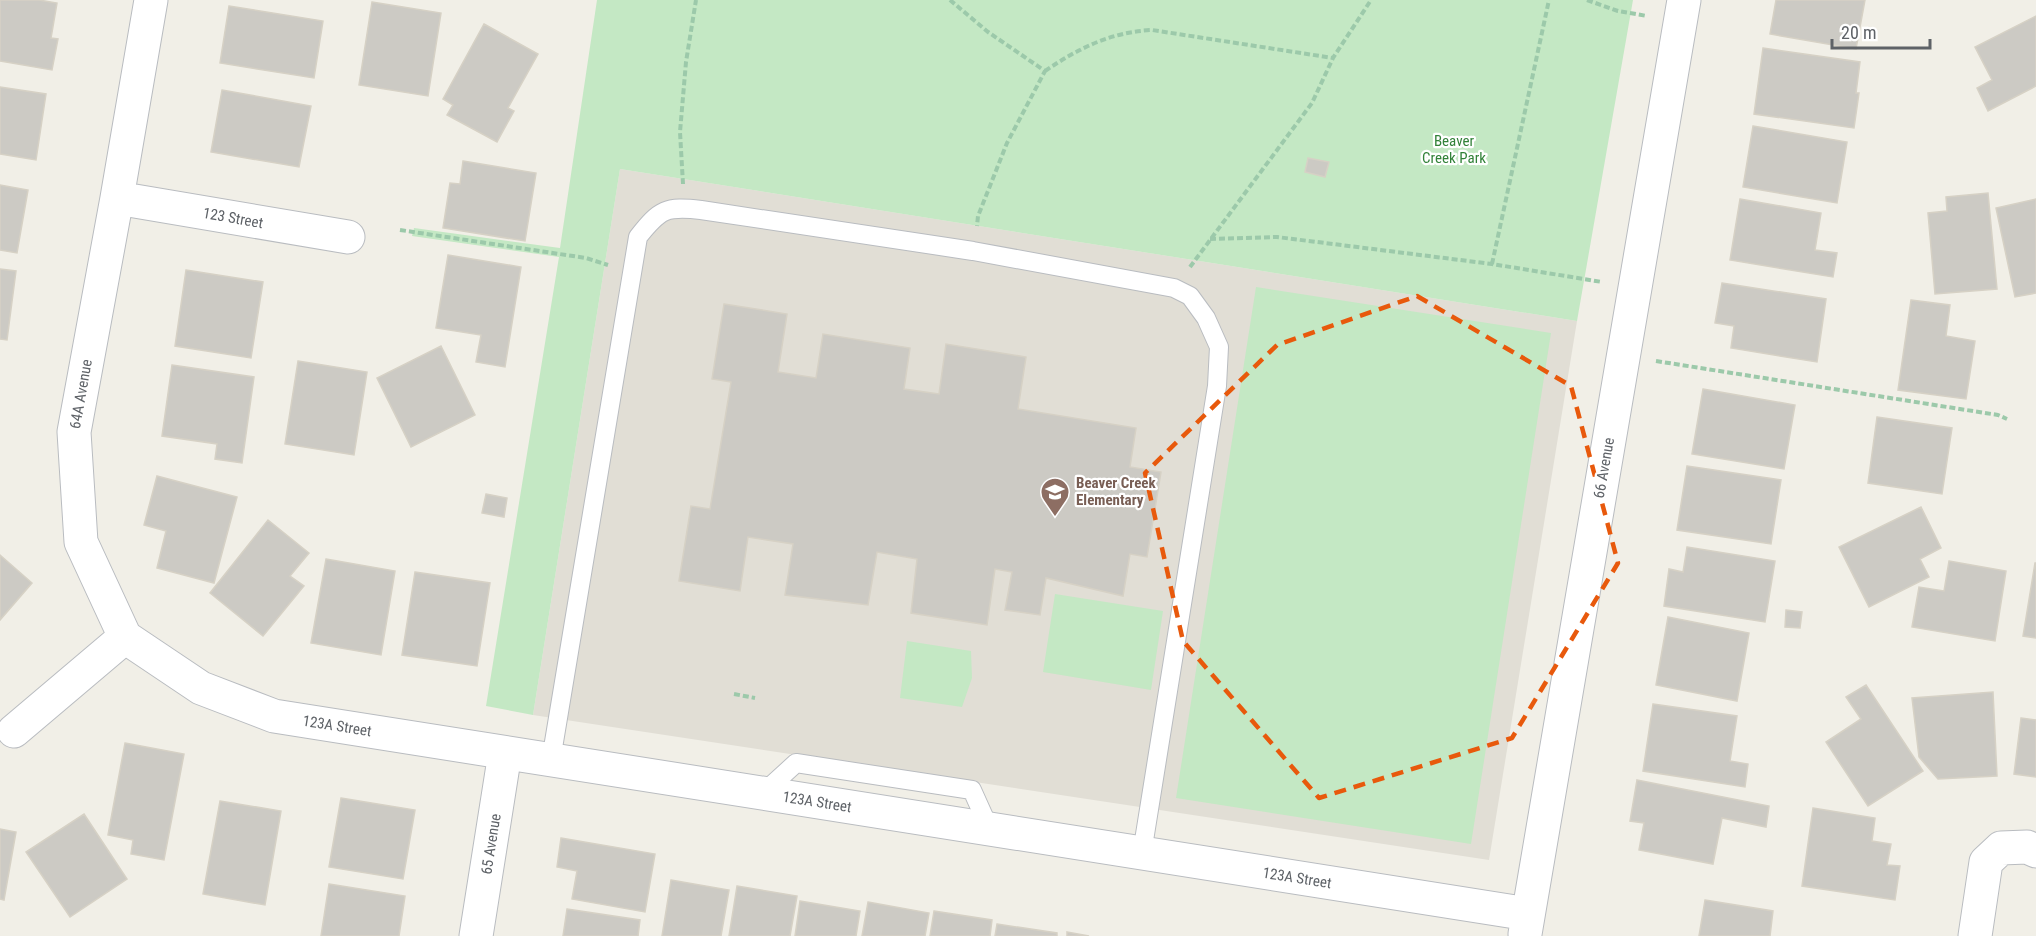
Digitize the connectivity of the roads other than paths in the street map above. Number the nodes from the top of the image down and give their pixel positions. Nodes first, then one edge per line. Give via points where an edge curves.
1 (151, 0) edge
2 (1684, 0) edge
3 (117, 198) junction
4 (348, 237) dead end
5 (125, 637) junction
6 (14, 731) dead end
7 (505, 753) junction
8 (551, 760) junction
9 (2036, 851) edge
10 (1142, 853) junction
11 (1526, 925) edge
12 (476, 936) edge
13 (1974, 936) edge

1 - 3 street, 64A Avenue
2 - 11 street, 66 Avenue
3 - 4 street, 123 Street
3 - 5 street, 64A Avenue via 74,432 81,542
5 - 6 street
5 - 7 street, 123A Street via 201,688 274,716
7 - 8 street, 123A Street
7 - 12 street, 65 Avenue
8 - 10 street, 123A Street
8 - 10 lane via 638,237 652,218 673,207 684,208 974,251 1174,288 1190,296 1206,318 1219,347 1217,386
9 - 13 street via 2027,846 2001,848 1986,862
10 - 11 street, 123A Street

